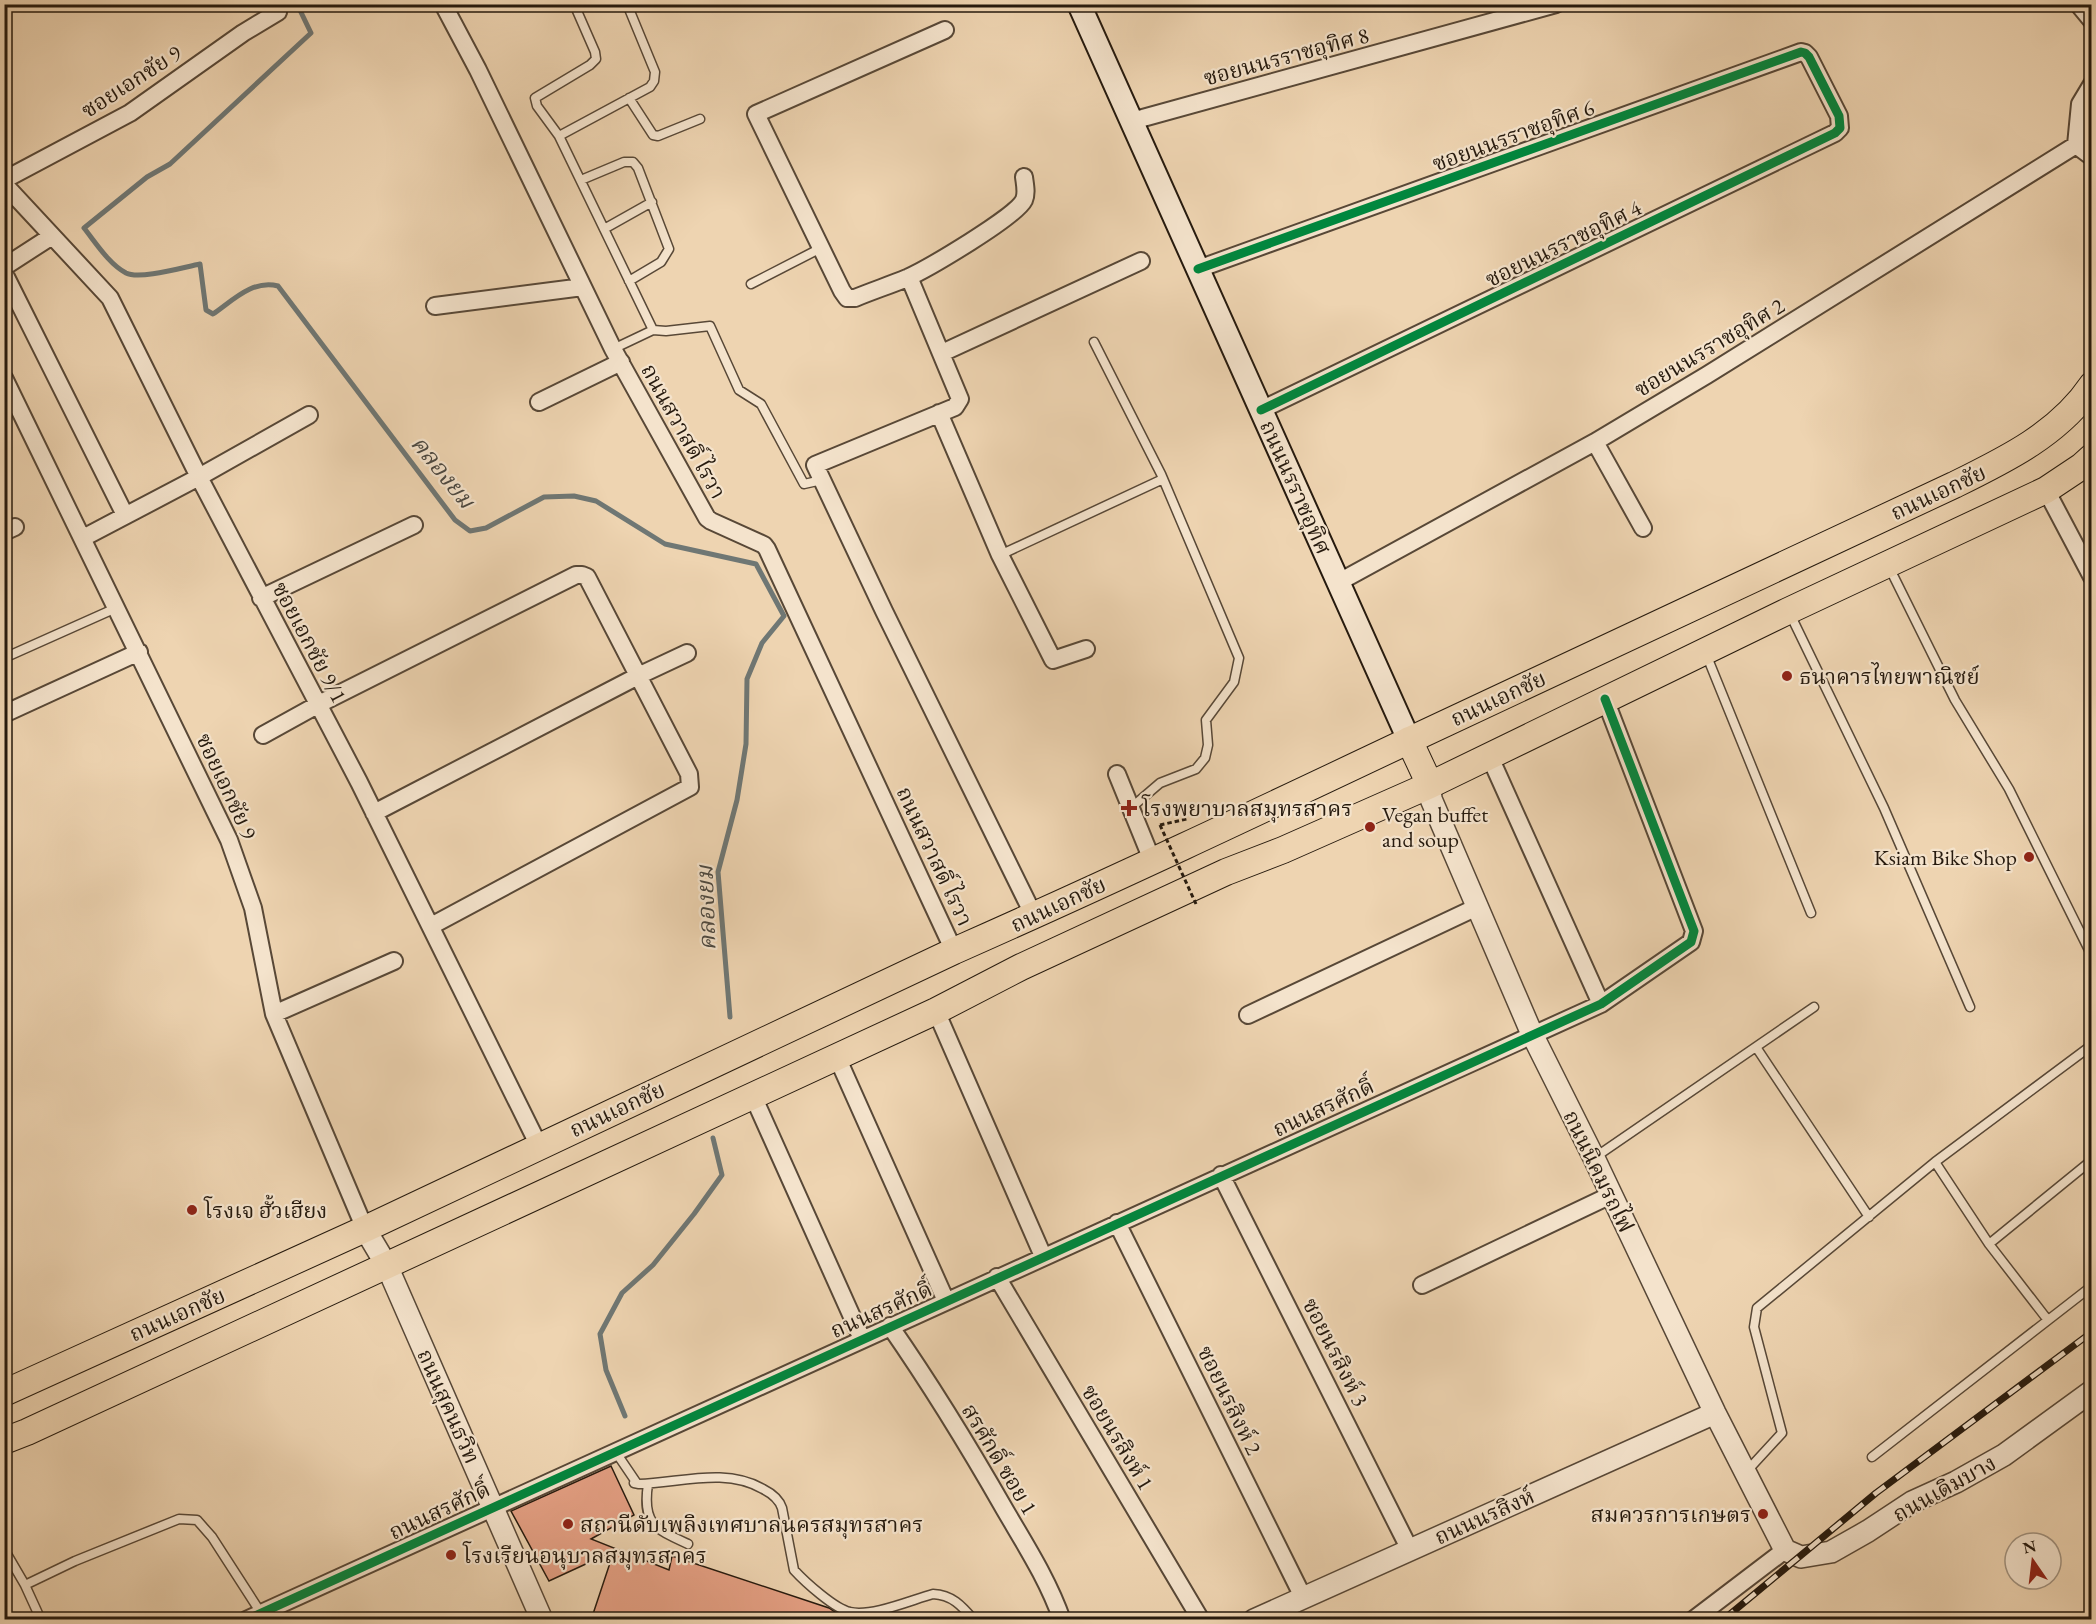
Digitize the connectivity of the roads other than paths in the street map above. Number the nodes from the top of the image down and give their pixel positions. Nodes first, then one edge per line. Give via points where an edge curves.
1 (443, 4) edge
2 (574, 4) edge
3 (627, 4) edge
4 (1079, 4) edge
5 (1556, 4) edge
6 (2078, 4) edge
7 (278, 12) dead end
8 (2091, 21) edge
9 (945, 30) dead end
10 (2091, 84) edge
11 (1824, 87) joint
12 (629, 98) junction
13 (700, 119) dead end
14 (1132, 122) junction
15 (559, 136) junction
16 (2076, 145) junction
17 (2091, 157) edge
18 (1024, 177) dead end
19 (581, 180) junction
20 (4, 182) edge
21 (652, 202) junction
22 (604, 229) junction
23 (52, 236) junction
24 (821, 248) junction
25 (1141, 261) dead end
26 (4, 267) edge
27 (1198, 269) junction
28 (4, 273) edge
29 (909, 277) junction
30 (629, 281) junction
31 (751, 284) dead end
32 (583, 286) junction
33 (435, 306) dead end
34 (653, 330) junction
35 (1094, 342) dead end
36 (942, 353) junction
37 (617, 356) junction
38 (4, 378) edge
39 (2091, 385) edge
40 (539, 402) dead end
41 (1261, 410) junction
42 (939, 414) junction
43 (309, 416) dead end
44 (1595, 442) junction
45 (2091, 457) edge
46 (199, 477) junction
47 (1163, 479) junction
48 (822, 480) junction
49 (2046, 489) junction
50 (125, 515) junction
51 (414, 525) dead end
52 (1643, 528) dead end
53 (83, 538) junction
54 (1000, 555) junction
55 (1888, 564) junction
56 (2091, 577) edge
57 (1339, 582) junction
58 (261, 598) junction
59 (116, 608) junction
60 (1788, 611) junction
61 (1086, 649) dead end
62 (1704, 651) junction
63 (139, 652) junction
64 (687, 653) dead end
65 (4, 658) edge
66 (638, 676) junction
67 (1605, 699) junction
68 (319, 704) junction
69 (4, 714) edge
70 (263, 735) dead end
71 (1410, 740) junction
72 (1489, 755) junction
73 (1117, 774) dead end
74 (1430, 785) junction
75 (1132, 807) junction
76 (374, 813) junction
77 (1152, 860) junction
78 (1477, 907) junction
79 (1811, 913) dead end
80 (1034, 916) junction
81 (431, 926) junction
82 (954, 951) junction
83 (2091, 956) edge
84 (394, 961) dead end
85 (1601, 1004) junction
86 (1970, 1006) dead end
87 (1814, 1007) dead end
88 (936, 1011) junction
89 (274, 1014) junction
90 (1248, 1015) dead end
91 (1532, 1034) junction
92 (2091, 1045) edge
93 (1756, 1047) junction
94 (837, 1057) junction
95 (753, 1096) junction
96 (539, 1146) junction
97 (1594, 1158) junction
98 (2091, 1160) edge
99 (1935, 1162) junction
100 (1221, 1175) junction
101 (1611, 1195) junction
102 (1869, 1217) junction
103 (1117, 1223) junction
104 (365, 1229) junction
105 (1989, 1244) junction
106 (1043, 1256) junction
107 (387, 1266) junction
108 (997, 1277) junction
109 (1422, 1285) dead end
110 (2091, 1286) edge
111 (946, 1300) junction
112 (2048, 1319) junction
113 (890, 1326) junction
114 (862, 1339) junction
115 (5, 1390) edge
116 (2091, 1391) edge
117 (1715, 1413) junction
118 (4, 1441) edge
119 (615, 1451) junction
120 (1872, 1457) dead end
121 (1745, 1473) junction
122 (648, 1484) junction
123 (493, 1507) junction
124 (688, 1544) dead end
125 (4, 1549) edge
126 (1410, 1550) junction
127 (1785, 1550) junction
128 (25, 1585) junction
129 (1303, 1597) junction
130 (254, 1616) edge
131 (41, 1620) edge
132 (543, 1620) edge
133 (974, 1620) edge
134 (1062, 1620) edge
135 (1201, 1620) edge
136 (1254, 1620) edge
137 (1693, 1620) edge

1 - 32 street, ถนนสวาสดิ์ ไรวา
2 - 15 lane via 596,59 535,98
3 - 12 lane via 655,72 650,87
4 - 14 main road, ถนนนรราชอุทิศ
5 - 14 street, ซอยนนรราชอุทิศ 8
6 - 8 street
7 - 20 street, ซอยเอกชัย 9 via 129,113
9 - 24 street via 756,114
10 - 16 street via 2080,104
11 - 27 street, ซอยนนรราชอุทิศ 6 via 1809,57 1801,52
11 - 41 street, ซอยนนรราชอุทิศ 4 via 1839,116 1840,128 1835,133
12 - 13 lane via 653,135
12 - 15 lane
14 - 27 main road, ถนนนรราชอุทิศ
15 - 19 lane
16 - 17 street
16 - 44 street, ซอยนนรราชอุทิศ 2
18 - 29 street via 1026,193 1015,211
19 - 21 lane via 633,162
19 - 22 lane
20 - 23 street, ซอยเอกชัย 9/1
21 - 22 lane
21 - 30 lane via 669,245 668,253 661,262
22 - 30 lane
23 - 26 street
23 - 46 street, ซอยเอกชัย 9/1 via 110,298
24 - 29 street via 847,298
24 - 31 lane
25 - 36 street
27 - 41 main road, ถนนนรราชอุทิศ
28 - 50 street
29 - 36 street
30 - 34 lane
32 - 33 street
32 - 37 street, ถนนสวาสดิ์ ไรวา
34 - 37 lane
34 - 48 lane via 710,326 739,390 761,404 804,484
35 - 47 lane
36 - 42 street via 960,399 955,407
37 - 40 street
37 - 82 street, ถนนสวาสดิ์ ไรวา via 707,518 767,549
38 - 53 street, ซอยเอกชัย 9
39 - 71 main road, ถนนเอกชัย via 2051,429 2006,459
41 - 57 main road, ถนนนรราชอุทิศ
42 - 48 street via 815,465
42 - 54 street
43 - 46 street
44 - 52 street
44 - 57 street, ซอยนนรราชอุทิศ 2
45 - 49 main road, ถนนเอกชัย
46 - 50 street
46 - 58 street, ซอยเอกชัย 9/1
47 - 54 lane
47 - 75 lane via 1239,658 1234,682 1206,720 1205,758 1196,769 1160,783
48 - 80 street
49 - 55 main road, ถนนเอกชัย
49 - 56 street
50 - 53 street
51 - 58 street
53 - 59 street, ซอยเอกชัย 9
54 - 61 street via 1053,660
55 - 60 main road, ถนนเอกชัย
55 - 83 lane via 1954,700 2009,789
57 - 71 main road, ถนนนรราชอุทิศ
58 - 68 street, ซอยเอกชัย 9/1
59 - 63 street, ซอยเอกชัย 9
59 - 65 lane
60 - 62 main road, ถนนเอกชัย
60 - 86 lane via 1884,808
62 - 67 main road, ถนนเอกชัย
62 - 79 lane
63 - 69 street
63 - 89 street, ซอยเอกชัย 9 via 229,840 253,908
64 - 66 street
66 - 68 street via 587,578 576,575
66 - 76 street
66 - 81 street via 689,774 690,787
67 - 72 main road, ถนนเอกชัย
67 - 85 street, ถนนสรศักดิ์ via 1694,931 1690,942
68 - 70 street
68 - 76 street, ซอยเอกชัย 9/1
71 - 74 main road
71 - 77 main road, ถนนเอกชัย
72 - 74 main road, ถนนเอกชัย
72 - 85 street
73 - 75 street
74 - 78 street, ถนนนิคมรถไฟ via 1431,800
74 - 88 main road, ถนนเอกชัย via 1226,872
75 - 77 street
76 - 81 street, ซอยเอกชัย 9/1
77 - 80 main road, ถนนเอกชัย
78 - 90 street
78 - 91 street, ถนนนิคมรถไฟ
80 - 82 main road, ถนนเอกชัย
81 - 96 street, ซอยเอกชัย 9/1
82 - 96 main road, ถนนเอกชัย
84 - 89 street
85 - 91 street, ถนนสรศักดิ์
87 - 93 lane
88 - 94 main road, ถนนเอกชัย
88 - 106 street
89 - 104 street, ซอยเอกชัย 9
91 - 97 street, ถนนนิคมรถไฟ
91 - 100 street, ถนนสรศักดิ์
92 - 99 lane
93 - 97 lane
93 - 102 lane
94 - 95 main road, ถนนเอกชัย
94 - 111 street
95 - 107 main road, ถนนเอกชัย
95 - 114 street
96 - 104 main road, ถนนเอกชัย
97 - 101 street, ถนนนิคมรถไฟ
98 - 105 lane
99 - 102 lane
99 - 105 lane
100 - 103 street, ถนนสรศักดิ์
100 - 126 street, ซอยนรสิงห์ 3
101 - 109 street
101 - 117 street, ถนนนิคมรถไฟ
102 - 121 lane via 1757,1308 1754,1327 1782,1433
103 - 106 street, ถนนสรศักดิ์
103 - 129 street, ซอยนรสิงห์ 2
104 - 107 street, ถนนสุคนธวิท
104 - 115 main road, ถนนเอกชัย
105 - 112 lane
106 - 108 street, ถนนสรศักดิ์
107 - 118 main road, ถนนเอกชัย
107 - 123 street, ถนนสุคนธวิท
108 - 111 street, ถนนสรศักดิ์
108 - 135 street, ซอยนรสิงห์ 1
110 - 112 lane
111 - 113 street, ถนนสรศักดิ์
112 - 120 lane
113 - 114 street, ถนนสรศักดิ์
113 - 134 street, สรศักดิ์ ซอย 1 via 921,1370 1053,1592
114 - 119 street, ถนนสรศักดิ์
116 - 127 street, ถนนเดิมบาง via 2004,1455 1912,1502 1831,1552 1801,1557
117 - 121 street, ถนนนิคมรถไฟ
117 - 126 street, ถนนนรสิงห์
119 - 122 lane via 634,1483
119 - 123 street, ถนนสรศักดิ์
121 - 127 street, ถนนนิคมรถไฟ
122 - 124 lane via 647,1511 655,1527
122 - 133 lane via 705,1477 750,1481 781,1505 794,1570 839,1606 849,1612 861,1612 941,1594 960,1604
123 - 130 street, ถนนสรศักดิ์
123 - 132 street, ถนนสุคนธวิท
125 - 128 lane
126 - 129 street, ถนนนรสิงห์
127 - 137 street
128 - 130 lane via 179,1519 197,1520 212,1537
128 - 131 lane
129 - 136 street, ถนนนรสิงห์

